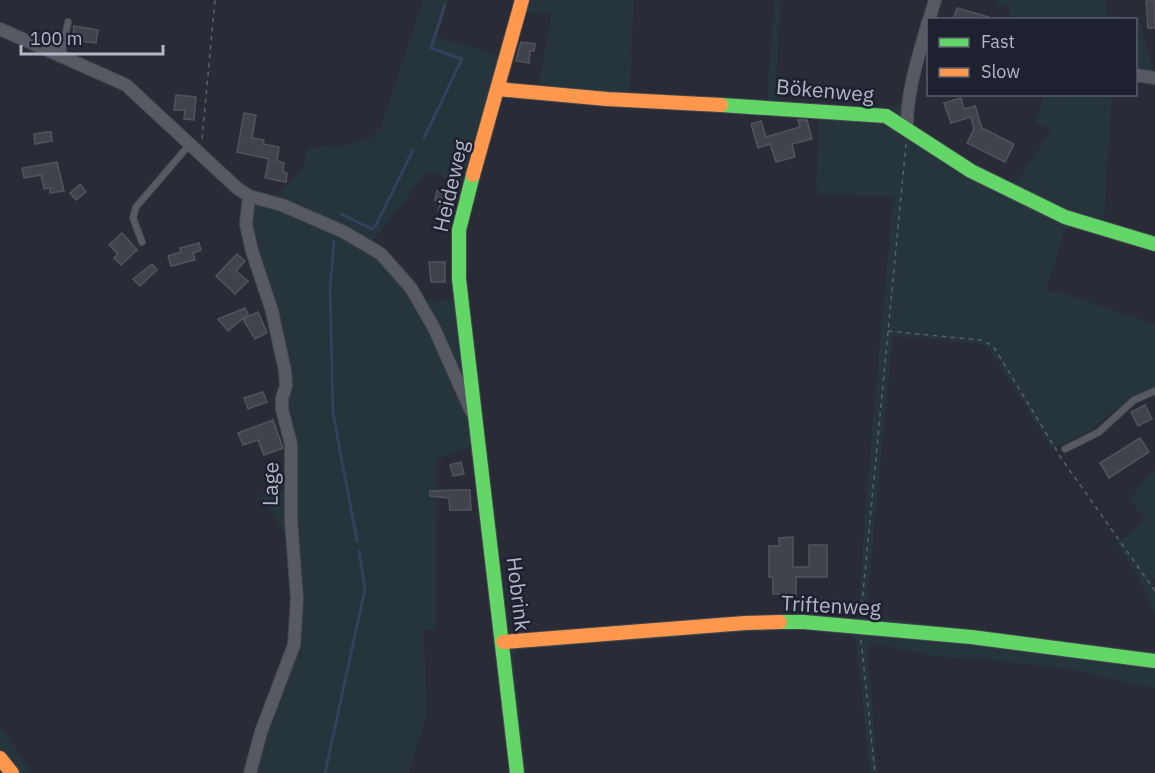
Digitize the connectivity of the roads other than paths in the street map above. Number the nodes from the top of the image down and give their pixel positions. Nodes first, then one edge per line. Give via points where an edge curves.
1 (522, 0) edge
2 (935, 0) edge
3 (930, 18) edge
4 (68, 22) dead end
5 (927, 27) edge
6 (0, 29) edge
7 (61, 57) junction
8 (1137, 75) edge
9 (1155, 78) edge
10 (498, 89) junction
11 (908, 131) junction
12 (193, 148) junction
13 (249, 196) junction
14 (142, 242) dead end
15 (1155, 244) edge
16 (1155, 391) edge
17 (476, 421) junction
18 (1065, 449) dead end
19 (503, 642) junction
20 (1155, 661) edge
21 (0, 758) edge
22 (12, 773) edge
23 (250, 773) edge
24 (517, 773) edge

1 - 10 street, Heideweg
2 - 3 street
4 - 7 lane
5 - 11 street via 916,61 907,112
6 - 7 street
7 - 12 street via 126,85
8 - 9 street
10 - 11 street, Bökenweg via 886,116
10 - 17 street, Heideweg via 459,230 459,279
11 - 15 street, Bökenweg via 971,171 1065,218
12 - 13 street
12 - 14 lane via 136,207 133,218
13 - 17 street via 282,205 344,232 381,254 411,288 434,328
13 - 23 street, Lage via 246,224 285,370 282,409 291,444 297,599 294,645
16 - 18 lane via 1134,400 1099,432
17 - 19 street, Hobrink
19 - 20 street, Triftenweg via 804,622 971,637
19 - 24 street, Hobrink
21 - 22 street

